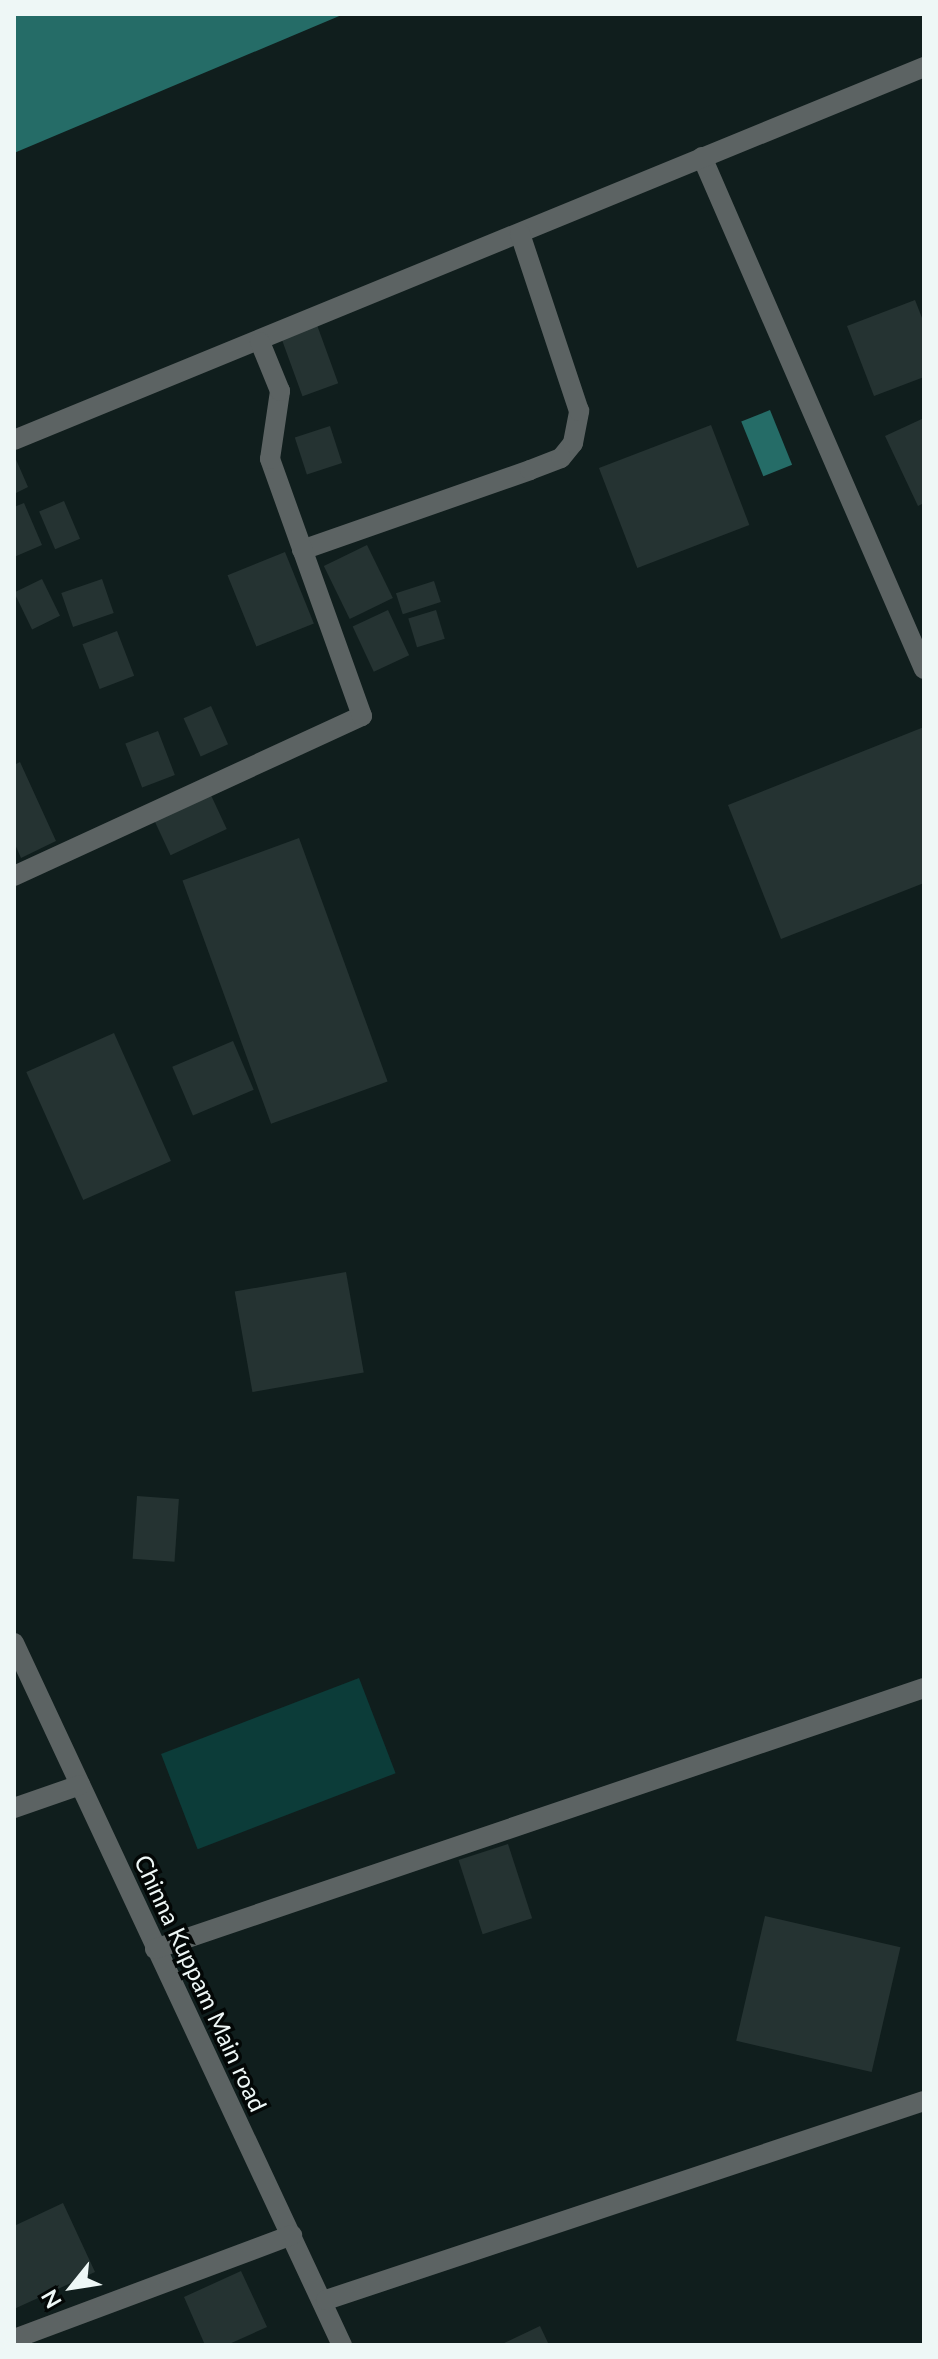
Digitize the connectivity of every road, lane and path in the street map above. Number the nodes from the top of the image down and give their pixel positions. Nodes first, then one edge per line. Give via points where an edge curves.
1 (924, 67) edge
2 (702, 157) junction
3 (520, 234) junction
4 (260, 342) junction
5 (14, 440) edge
6 (302, 550) junction
7 (924, 669) edge
8 (14, 876) edge
9 (14, 1643) edge
10 (924, 1688) edge
11 (80, 1785) junction
12 (14, 1808) edge
13 (155, 1949) junction
14 (924, 2101) edge
15 (292, 2235) junction
16 (326, 2300) junction
17 (14, 2339) edge
18 (342, 2345) edge

1 - 2 street
2 - 3 street
2 - 7 street
3 - 4 street
3 - 6 street via 579,411 573,443 561,458
4 - 5 street
4 - 6 street via 280,391 270,459
6 - 8 street via 362,716
9 - 11 street, Chinna Kuppam Main road
10 - 13 street
11 - 12 street
11 - 13 street, Chinna Kuppam Main road
13 - 15 street, Chinna Kuppam Main road
14 - 16 street
15 - 16 street, Chinna Kuppam Main road
15 - 17 street
16 - 18 street, Chinna Kuppam Main road

